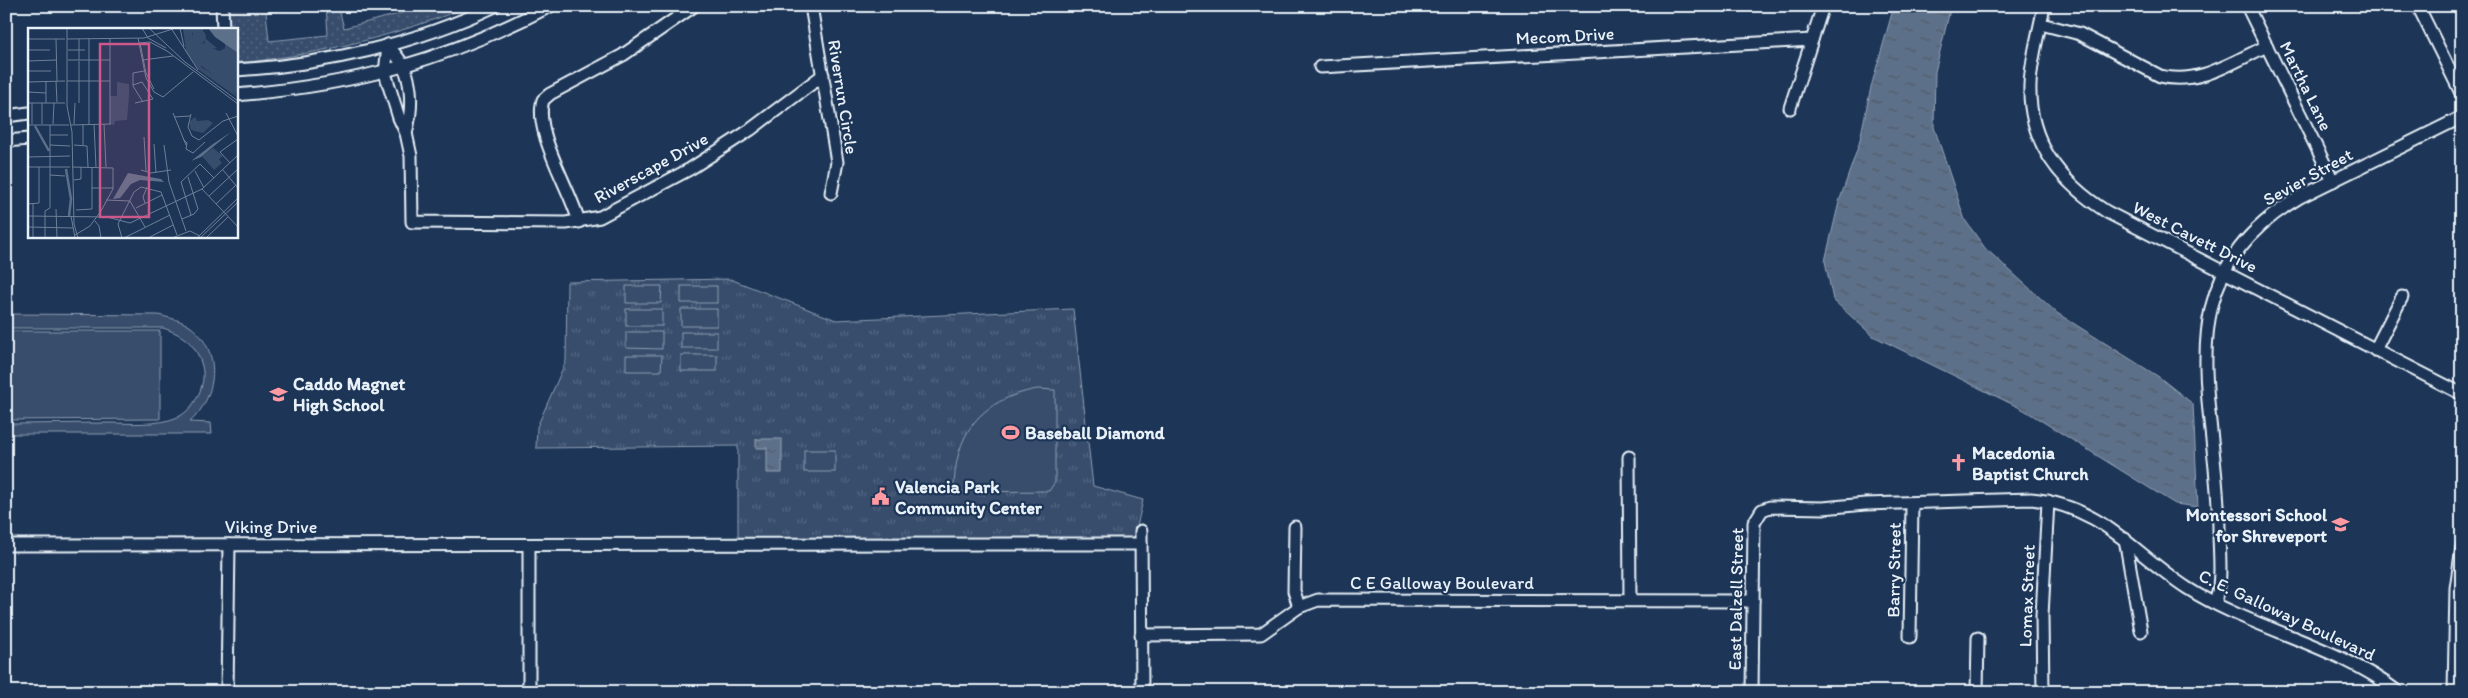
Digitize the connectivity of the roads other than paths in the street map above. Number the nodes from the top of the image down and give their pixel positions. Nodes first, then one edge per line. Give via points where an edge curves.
1 (222, 6) edge
2 (495, 6) edge
3 (550, 6) edge
4 (694, 6) edge
5 (811, 6) edge
6 (1823, 6) edge
7 (2044, 6) edge
8 (2248, 6) edge
9 (2418, 6) edge
10 (2040, 24) junction
11 (223, 28) edge
12 (1812, 40) junction
13 (388, 45) junction
14 (2267, 46) junction
15 (404, 67) junction
16 (1320, 67) dead end
17 (238, 70) edge
18 (385, 72) junction
19 (823, 75) junction
20 (238, 94) edge
21 (2462, 95) edge
22 (1790, 108) dead end
23 (28, 113) edge
24 (6, 116) edge
25 (2462, 117) edge
26 (406, 133) junction
27 (28, 139) edge
28 (6, 141) edge
29 (2333, 181) junction
30 (831, 194) dead end
31 (579, 222) junction
32 (2223, 272) junction
33 (2402, 298) dead end
34 (2376, 350) junction
35 (2462, 394) edge
36 (1629, 456) dead end
37 (2048, 501) junction
38 (1912, 504) junction
39 (1762, 510) joint
40 (1296, 527) dead end
41 (1141, 531) dead end
42 (2125, 539) junction
43 (1141, 544) junction
44 (6, 545) edge
45 (228, 545) junction
46 (532, 545) junction
47 (2462, 547) edge
48 (1630, 600) junction
49 (1753, 601) junction
50 (2215, 602) junction
51 (1299, 607) junction
52 (2141, 631) dead end
53 (1141, 635) junction
54 (1910, 637) dead end
55 (1978, 638) dead end
56 (227, 692) edge
57 (529, 692) edge
58 (1142, 692) edge
59 (1752, 692) edge
60 (1977, 692) edge
61 (2043, 692) edge
62 (2398, 692) edge
63 (2454, 692) edge

1 - 11 street
2 - 13 street via 453,24
3 - 15 street via 486,37
4 - 31 street via 623,56 543,100 550,150
5 - 19 street, Riverrun Circle
6 - 12 street
7 - 10 street, West Cavett Drive
8 - 14 street, Martha Lane
9 - 21 street
10 - 14 street via 2080,34 2160,76 2174,79 2202,76
10 - 32 street, West Cavett Drive via 2032,63 2031,107 2039,139 2053,164 2068,183 2100,208
12 - 16 street, Mecom Drive
12 - 22 street
13 - 15 street, Riverscape Drive
13 - 17 street via 290,65
13 - 18 street, Riverscape Drive
14 - 29 street, Martha Lane
15 - 18 street
15 - 26 street, Riverscape Drive via 410,94
18 - 20 street via 322,85
18 - 26 street, Riverscape Drive via 398,118
19 - 30 street, Riverrun Circle via 837,162
19 - 31 street, Riverscape Drive via 750,130 684,173 600,217
23 - 24 street
25 - 29 street, Sevier Street
26 - 31 street, Riverscape Drive via 412,164 412,222
27 - 28 street
29 - 32 street, Sevier Street via 2278,210 2259,225
32 - 34 street, West Cavett Drive
32 - 50 street, Sevier Street via 2207,326 2207,372 2219,509 2219,582
33 - 34 street
34 - 35 street, West Cavett Drive
36 - 48 street
37 - 38 street, C. E. Galloway Boulevard
37 - 42 street, C. E. Galloway Boulevard via 2073,508
37 - 61 street, Lomax Street via 2042,616
38 - 39 street, C. E. Galloway Boulevard via 1770,507
38 - 54 street, Barry Street
39 - 49 street, East Dalzell Street via 1754,523
40 - 51 street via 1294,591
41 - 43 street
42 - 50 street, C. E. Galloway Boulevard via 2168,575
42 - 52 street
43 - 46 street, Viking Drive
43 - 53 street
44 - 45 street, Viking Drive
45 - 46 street, Viking Drive
45 - 56 street
46 - 57 street
47 - 63 street via 2456,588
48 - 49 street, C E Galloway Boulevard
48 - 51 street, C E Galloway Boulevard via 1318,600
49 - 59 street, East Dalzell Street
50 - 62 street, C. E. Galloway Boulevard via 2354,664
51 - 53 street, C E Galloway Boulevard via 1261,634
53 - 58 street
55 - 60 street

